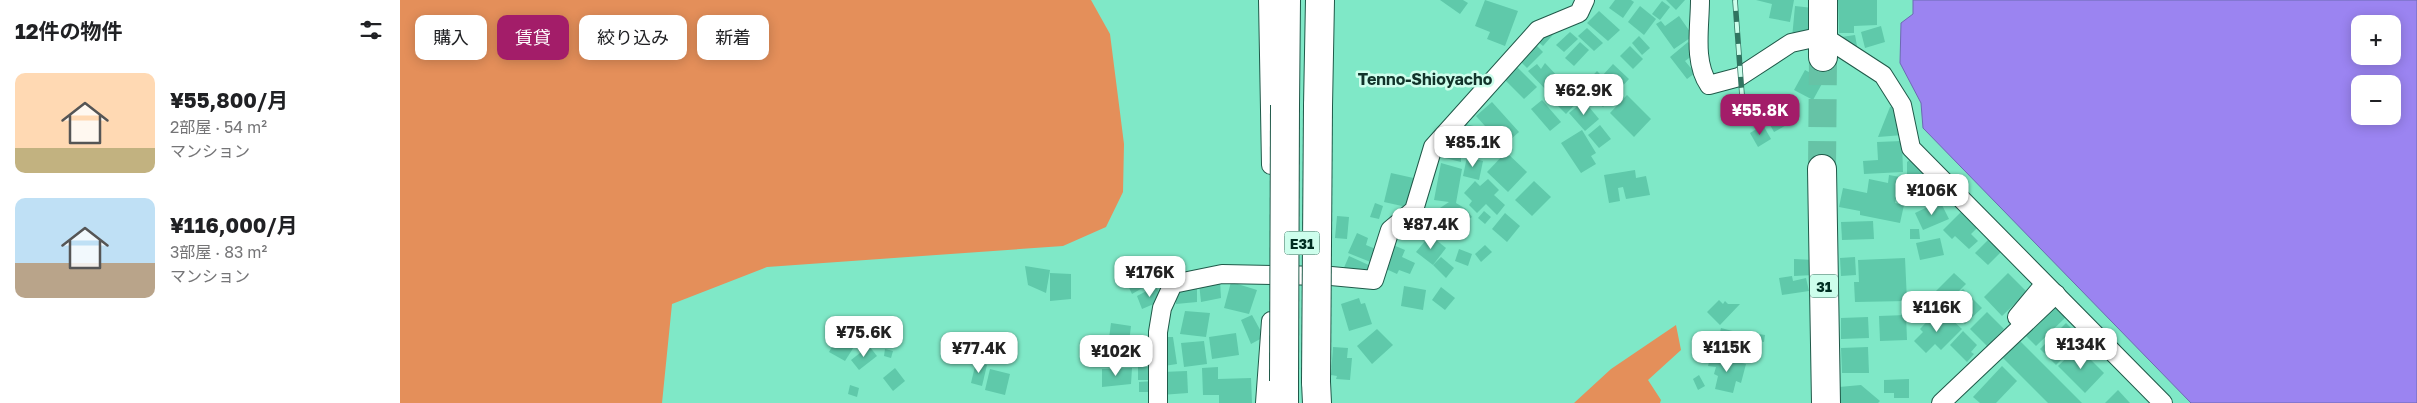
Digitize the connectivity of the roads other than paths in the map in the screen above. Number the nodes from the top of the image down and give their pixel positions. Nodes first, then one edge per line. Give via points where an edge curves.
1 (1268, 0) edge
2 (1286, 0) edge
3 (1303, 0) edge
4 (1320, 0) edge
5 (1584, 0) edge
6 (1700, 0) edge
7 (1823, 0) edge
8 (1823, 47) junction
9 (1302, 105) junction
10 (1822, 169) tunnel mouth
11 (1272, 276) junction
12 (2049, 291) junction
13 (1301, 392) edge
14 (1952, 400) edge
15 (1158, 403) edge
16 (1265, 403) edge
17 (1826, 403) edge
18 (2163, 403) edge

1 - 11 street
2 - 9 highway
3 - 9 highway
4 - 9 highway
5 - 11 street via 1579,13 1538,30 1433,147 1414,210 1390,230 1374,280
6 - 8 street via 1699,58 1702,75 1709,85 1739,77 1791,43
7 - 8 highway
8 - 12 street via 1882,76 1902,105 1910,148
9 - 13 highway, bridge
10 - 17 highway, 31
11 - 15 street via 1222,274 1173,284 1162,308 1158,332
11 - 16 street
12 - 14 street
12 - 18 street

